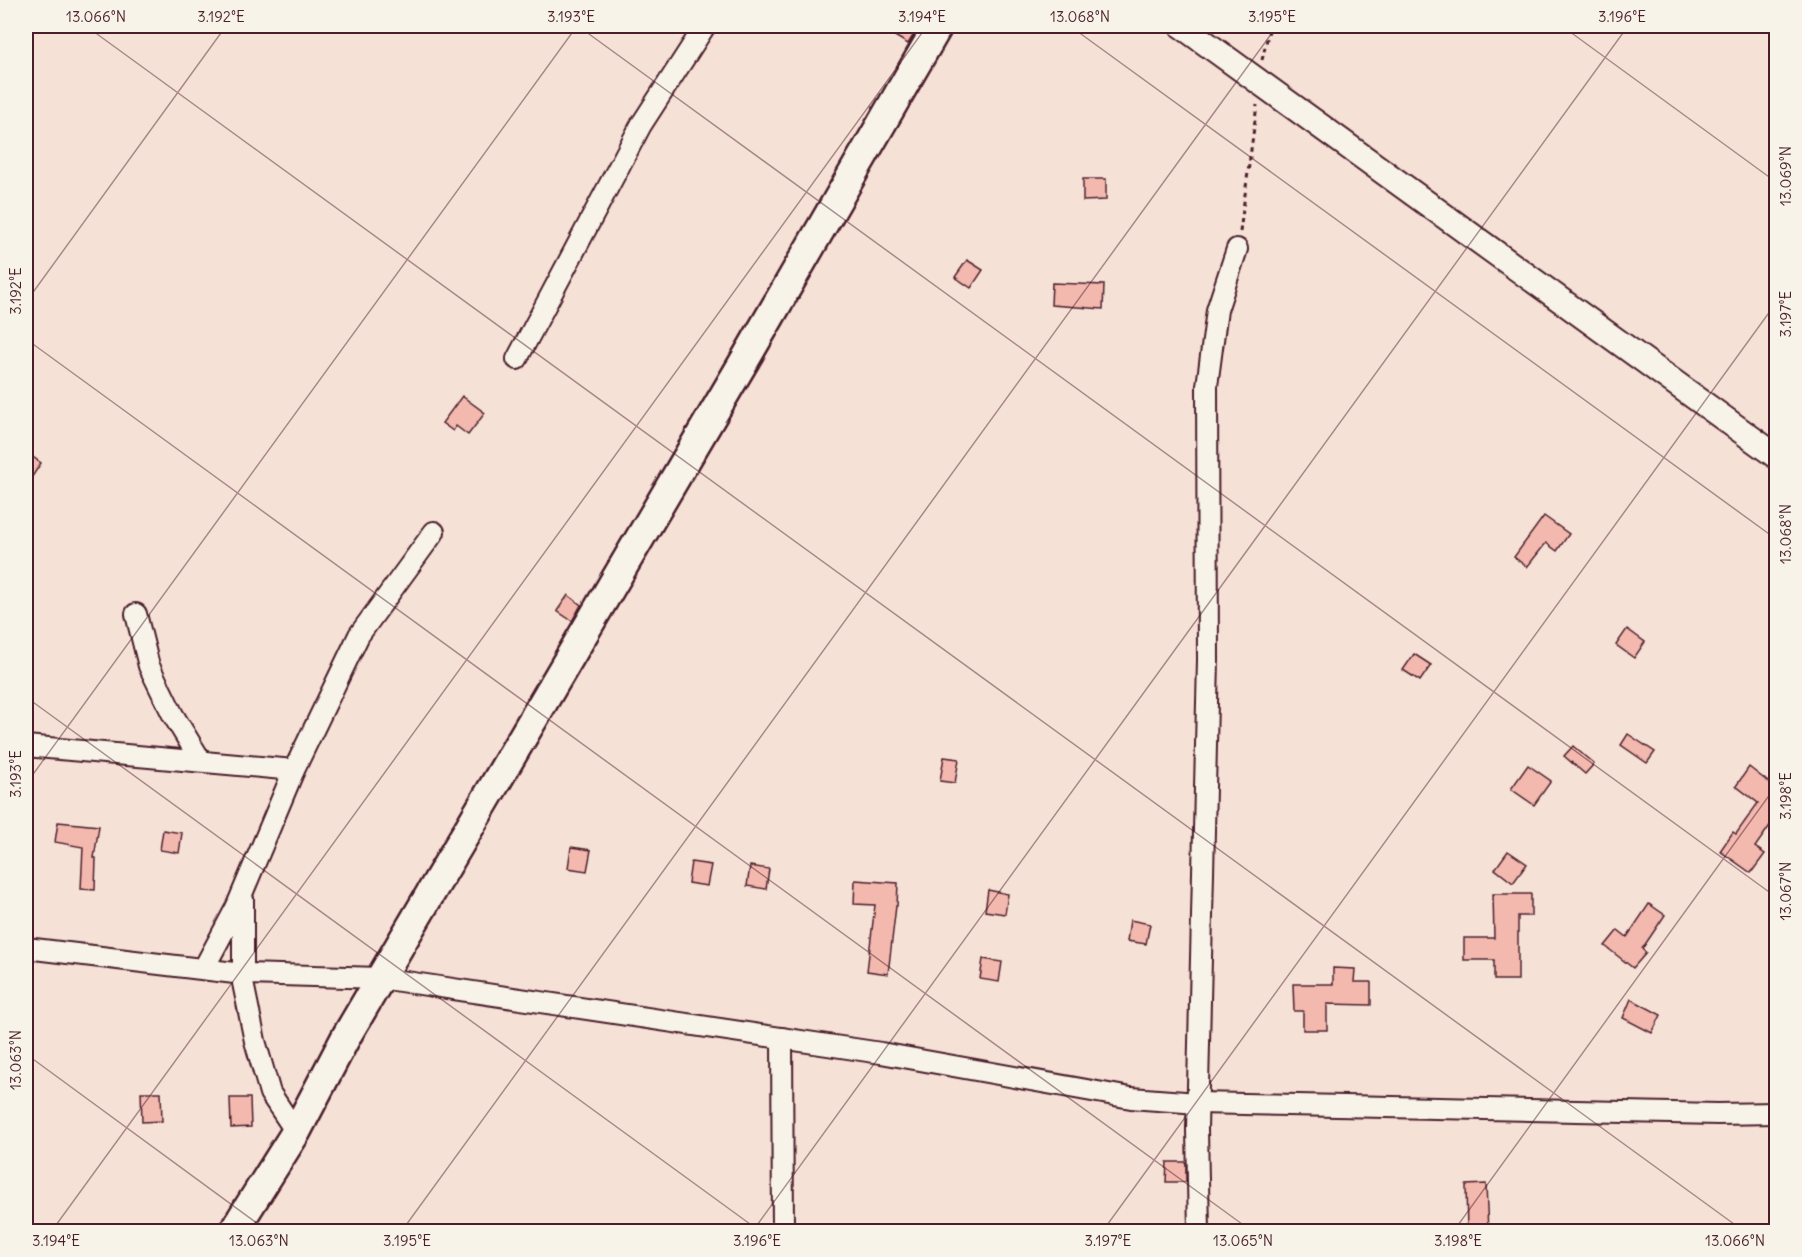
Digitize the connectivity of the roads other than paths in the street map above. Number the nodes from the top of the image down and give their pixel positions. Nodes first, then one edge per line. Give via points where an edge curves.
1 (705, 26) edge
2 (938, 26) edge
3 (1182, 26) edge
4 (1237, 249) road end
5 (516, 359) dead end
6 (1776, 456) edge
7 (434, 532) dead end
8 (136, 614) dead end
9 (26, 746) edge
10 (201, 761) junction
11 (294, 770) junction
12 (243, 893) junction
13 (26, 948) edge
14 (204, 968) junction
15 (243, 974) junction
16 (380, 978) junction
17 (782, 1038) junction
18 (1198, 1103) junction
19 (1776, 1113) edge
20 (296, 1132) junction
21 (233, 1232) edge
22 (783, 1232) edge
23 (1199, 1232) edge

1 - 5 street via 641,125
2 - 16 main road
3 - 6 street
4 - 18 street via 1217,310 1207,386 1208,660
7 - 11 street via 359,635
8 - 10 street via 149,666
9 - 10 street
10 - 11 street
11 - 12 street
12 - 14 street
12 - 15 street
13 - 14 street
14 - 15 street
15 - 16 street
15 - 20 street via 255,1041 270,1093
16 - 17 street
16 - 20 main road
17 - 18 street via 1131,1098
17 - 22 street
18 - 19 street
18 - 23 street
20 - 21 main road

